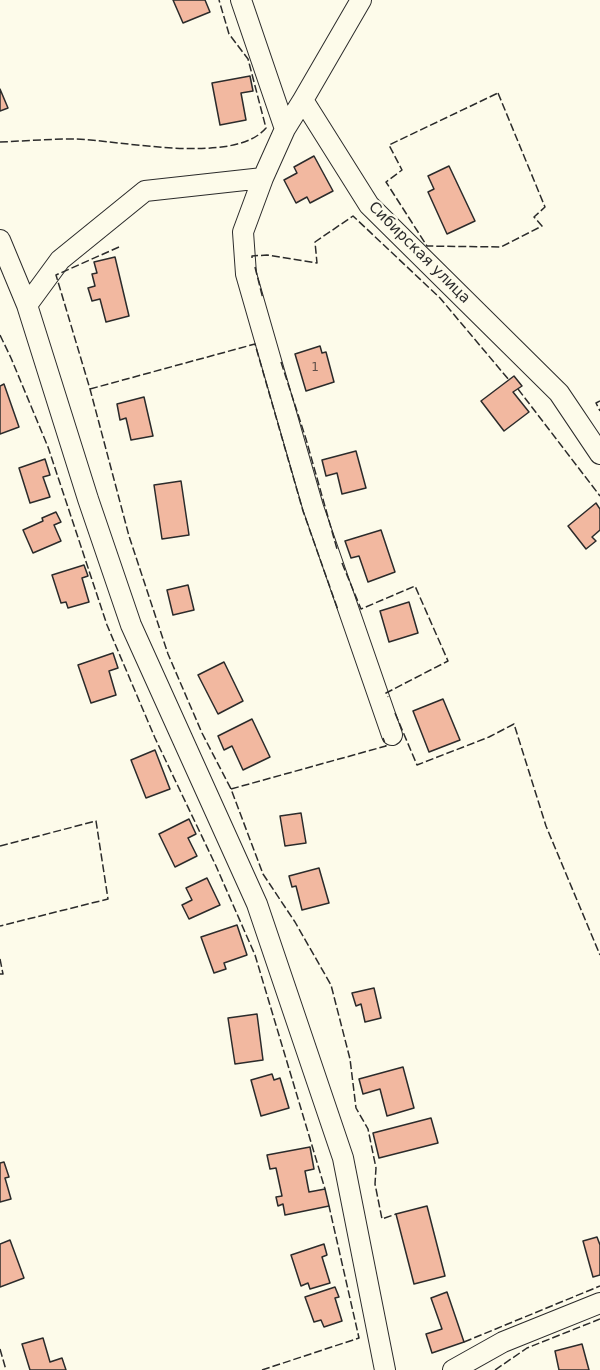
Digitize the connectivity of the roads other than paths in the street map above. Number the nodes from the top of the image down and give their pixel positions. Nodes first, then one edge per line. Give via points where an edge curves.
1 (241, 0) edge
2 (361, 0) edge
3 (303, 100) junction
4 (285, 129) junction
5 (263, 178) junction
6 (0, 240) edge
7 (27, 305) junction
8 (600, 454) edge
9 (392, 735) dead end
10 (600, 1304) edge
11 (385, 1370) edge
12 (453, 1370) edge

1 - 4 street
2 - 3 street
3 - 4 street
3 - 8 street, Сибирская улица via 369,205 560,393
4 - 5 street
5 - 7 street via 145,191 60,260
5 - 9 street via 243,232 246,274 313,507
6 - 7 street
7 - 11 street via 131,625 257,904 344,1158
10 - 12 street via 503,1342

